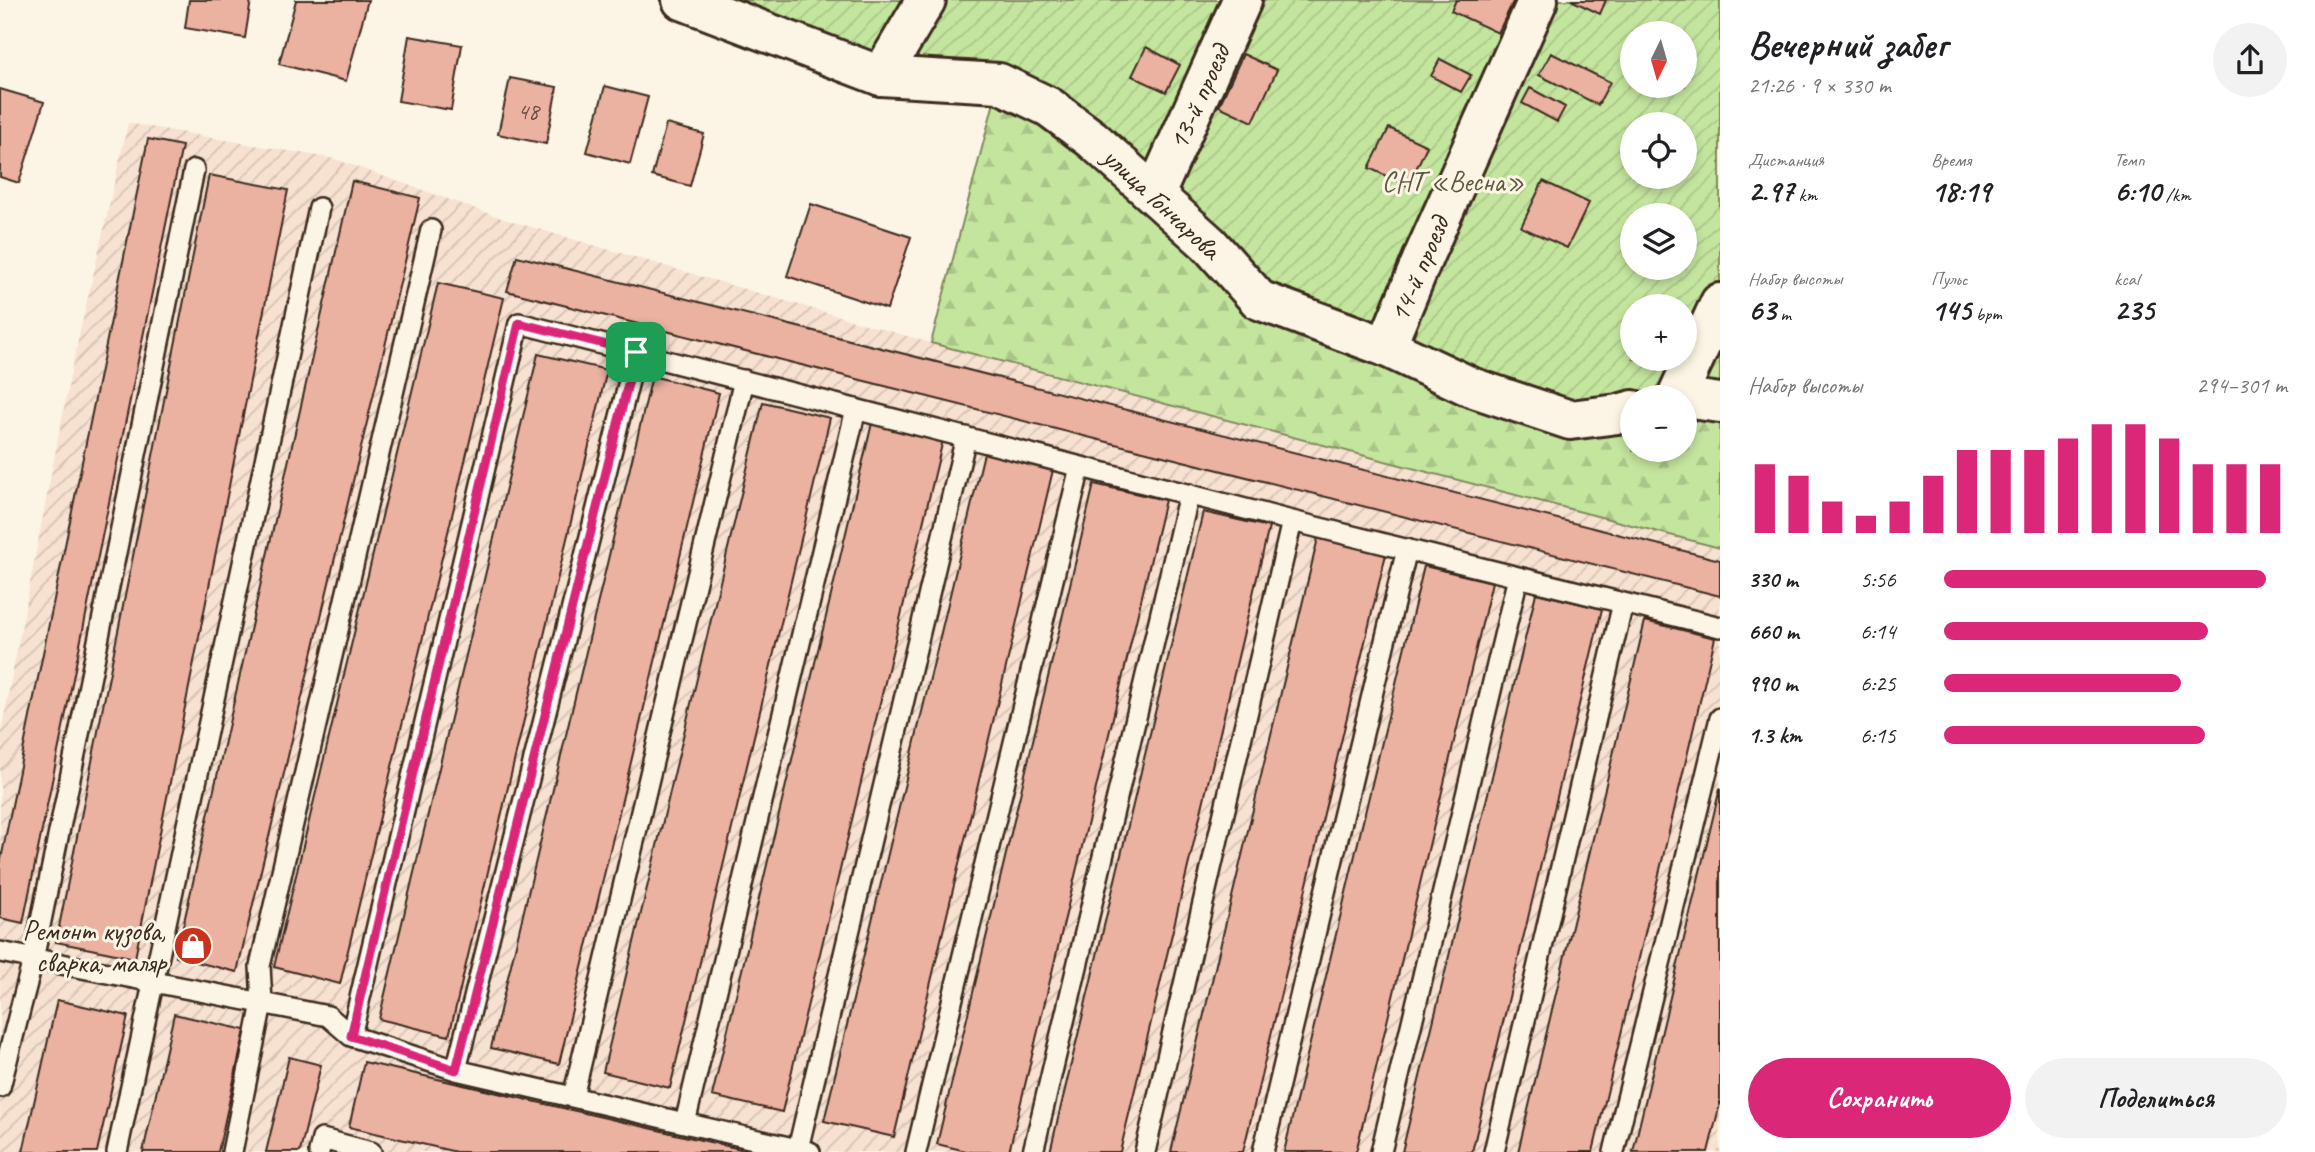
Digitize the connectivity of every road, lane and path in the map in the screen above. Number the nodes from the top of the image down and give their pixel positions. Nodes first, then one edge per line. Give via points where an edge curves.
1 (682, 0) edge
2 (926, 0) edge
3 (1242, 0) edge
4 (1538, 0) edge
5 (881, 76) junction
6 (194, 170) dead end
7 (1155, 194) junction
8 (319, 208) dead end
9 (431, 230) dead end
10 (1720, 303) edge
11 (1386, 347) junction
12 (636, 352) junction
13 (744, 380) junction
14 (1682, 385) edge
15 (1697, 399) edge
16 (1720, 403) edge
17 (856, 409) junction
18 (1620, 413) edge
19 (965, 437) junction
20 (1080, 467) junction
21 (1189, 494) junction
22 (1292, 521) junction
23 (1407, 549) junction
24 (1518, 577) junction
25 (1623, 603) junction
26 (1720, 627) edge
27 (1720, 718) edge
28 (0, 952) edge
29 (33, 960) junction
30 (155, 983) junction
31 (262, 1003) junction
32 (351, 1036) junction
33 (456, 1070) junction
34 (0, 1087) edge
35 (573, 1097) junction
36 (685, 1123) junction
37 (804, 1151) edge
38 (117, 1152) edge
39 (232, 1152) edge
40 (318, 1152) edge
41 (370, 1152) edge
42 (916, 1152) edge
43 (1033, 1152) edge
44 (1145, 1152) edge
45 (1263, 1152) edge
46 (1381, 1152) edge
47 (1494, 1152) edge
48 (1614, 1152) edge

1 - 5 street, улица Гончарова
2 - 5 street
3 - 7 street, 13-й проезд
4 - 11 street, 14-й проезд
5 - 7 street, улица Гончарова via 999,83 1049,107
6 - 29 lane
7 - 11 street, улица Гончарова via 1209,244 1259,300
8 - 30 lane
9 - 31 lane via 260,966
10 - 14 street
11 - 18 street, улица Гончарова via 1471,387 1570,421
12 - 13 lane
12 - 32 lane via 519,323
12 - 33 lane
13 - 17 lane
13 - 35 lane
15 - 16 street
17 - 19 lane
17 - 36 lane
19 - 20 lane
19 - 37 lane
20 - 21 lane
20 - 42 lane
21 - 22 lane
21 - 43 lane
22 - 23 lane
22 - 44 lane
23 - 24 lane
23 - 45 lane
24 - 25 lane
24 - 46 lane
25 - 26 lane
25 - 47 lane
27 - 48 lane
28 - 29 lane
29 - 30 lane
29 - 34 lane
30 - 31 lane
30 - 38 lane
31 - 32 lane via 328,1016
31 - 39 lane
32 - 33 lane
33 - 35 lane
35 - 36 lane
36 - 37 lane
40 - 41 lane via 321,1139

